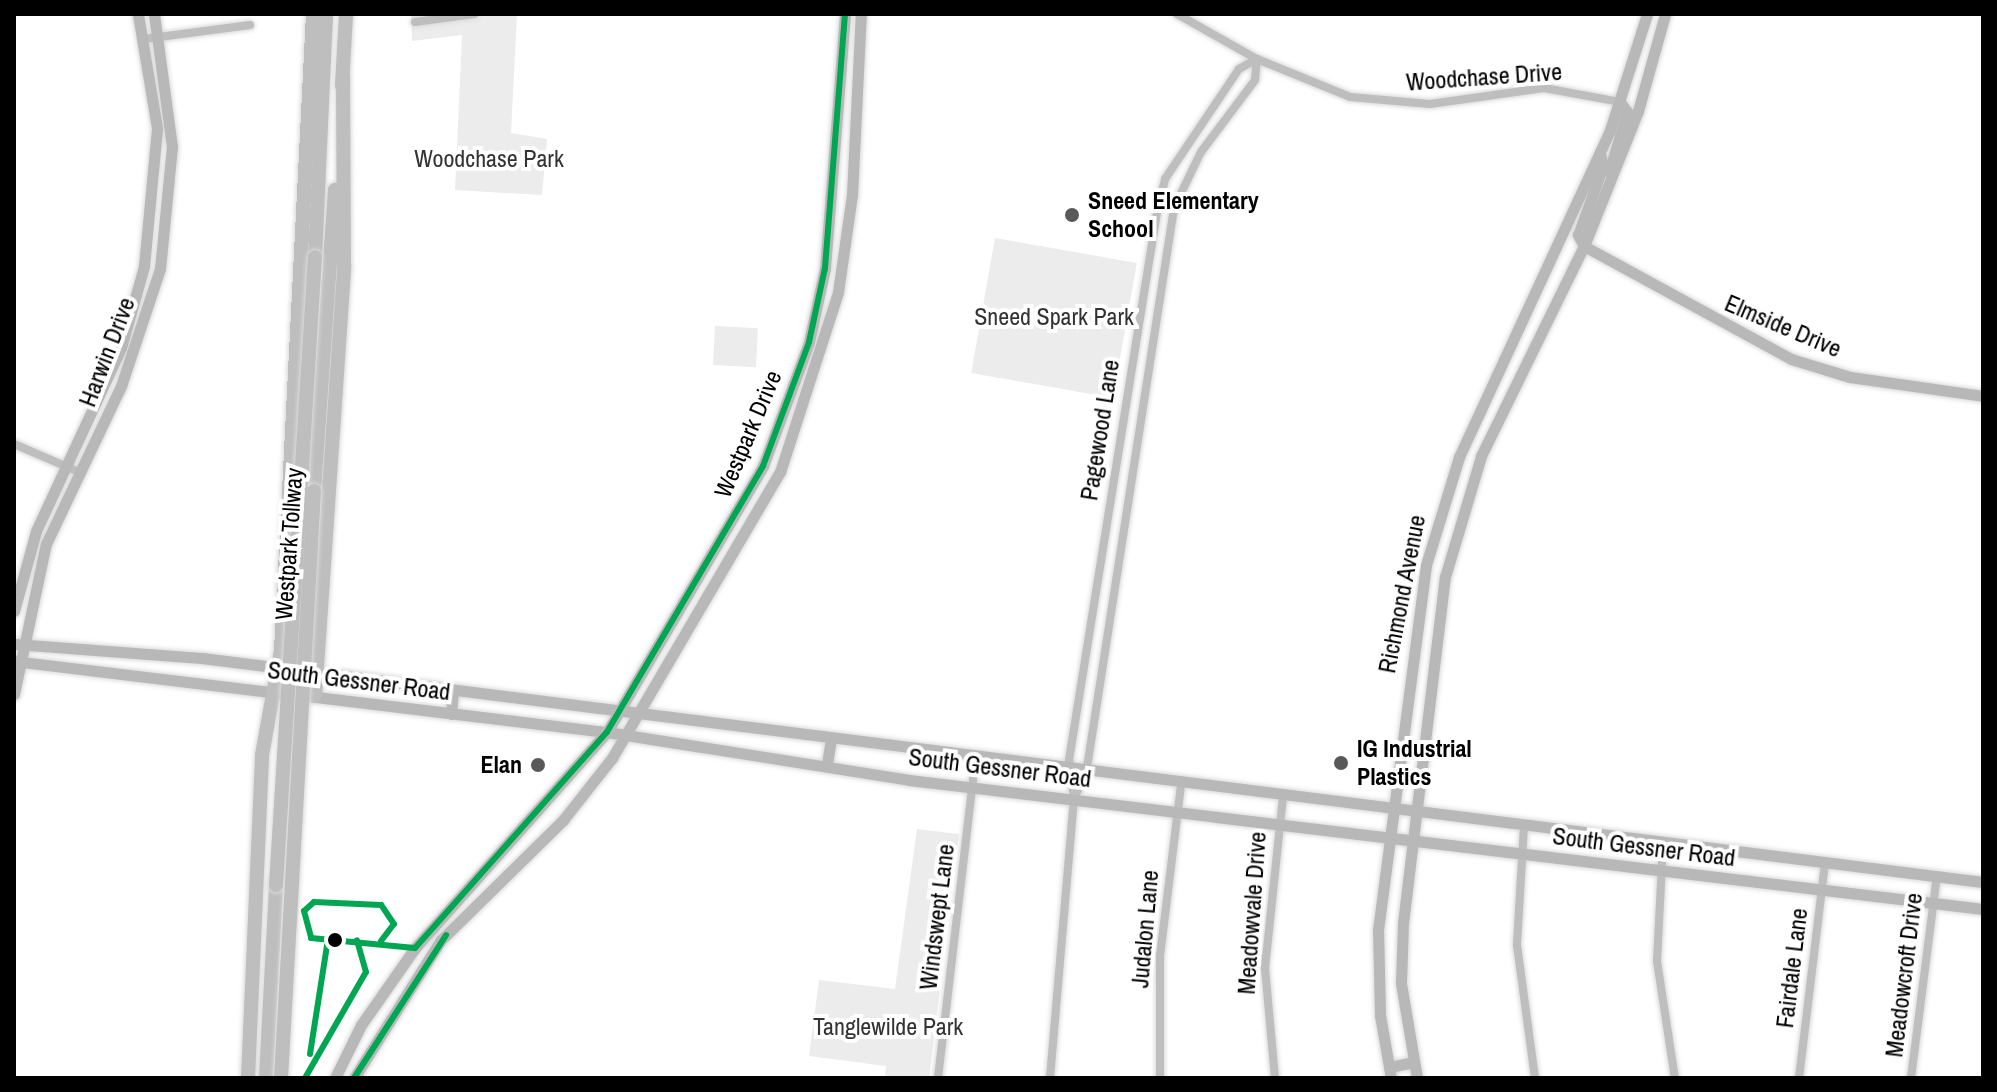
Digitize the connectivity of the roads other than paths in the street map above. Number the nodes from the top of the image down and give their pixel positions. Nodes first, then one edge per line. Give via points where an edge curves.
1 (138, 14) edge
2 (154, 14) edge
3 (313, 14) edge
4 (326, 14) edge
5 (346, 14) edge
6 (474, 14) edge
7 (845, 14) edge
8 (861, 14) edge
9 (1177, 14) edge
10 (1647, 14) edge
11 (1665, 14) edge
12 (415, 22) dead end
13 (250, 25) dead end
14 (159, 36) junction
15 (144, 39) junction
16 (1257, 59) junction
17 (343, 76) junction
18 (1620, 102) junction
19 (1600, 153) junction
20 (1610, 181) junction
21 (157, 184) junction
22 (170, 184) junction
23 (1584, 246) junction
24 (129, 322) junction
25 (144, 326) junction
26 (1500, 367) junction
27 (1519, 373) junction
28 (1983, 396) edge
29 (14, 444) edge
30 (763, 466) junction
31 (65, 467) junction
32 (79, 472) junction
33 (780, 472) junction
34 (701, 581) junction
35 (716, 589) junction
36 (14, 611) edge
37 (17, 644) edge
38 (16, 661) edge
39 (1409, 663) junction
40 (277, 669) junction
41 (1429, 672) junction
42 (316, 673) junction
43 (453, 690) junction
44 (272, 693) junction
45 (14, 694) edge
46 (315, 696) junction
47 (621, 710) junction
48 (641, 713) junction
49 (451, 714) junction
50 (607, 732) junction
51 (628, 736) junction
52 (831, 740) junction
53 (975, 761) junction
54 (827, 764) junction
55 (1068, 772) junction
56 (1086, 774) junction
57 (1181, 784) junction
58 (972, 788) junction
59 (1283, 798) junction
60 (1074, 799) junction
61 (1178, 810) junction
62 (1392, 813) junction
63 (1415, 815) junction
64 (1279, 823) junction
65 (1524, 826) junction
66 (1389, 835) junction
67 (1413, 839) junction
68 (1663, 843) junction
69 (1520, 854) junction
70 (1825, 863) junction
71 (1659, 871) junction
72 (1937, 876) junction
73 (1983, 882) edge
74 (1822, 891) junction
75 (1932, 904) junction
76 (1983, 909) edge
77 (440, 917) junction
78 (452, 928) junction
79 (361, 1025) junction
80 (376, 1037) junction
81 (1414, 1062) junction
82 (1390, 1073) edge
83 (248, 1078) edge
84 (266, 1078) edge
85 (281, 1078) edge
86 (335, 1078) edge
87 (354, 1078) edge
88 (938, 1078) edge
89 (1050, 1078) edge
90 (1160, 1078) edge
91 (1275, 1078) edge
92 (1417, 1078) edge
93 (1535, 1078) edge
94 (1675, 1078) edge
95 (1799, 1078) edge
96 (1911, 1078) edge

1 - 15 main road, Harwin Drive
2 - 14 main road, Harwin Drive
3 - 40 highway
4 - 84 highway, Westpark Tollway, bridge
5 - 17 highway, Westpark Tollway
6 - 12 street
7 - 30 main road, Westpark Drive via 825,268 809,342
8 - 33 main road, Westpark Drive via 852,195 838,292
9 - 16 street, Woodchase Drive
10 - 18 main road, Richmond Avenue
11 - 20 main road, Richmond Avenue
13 - 14 street
14 - 15 street
14 - 22 main road, Harwin Drive via 170,107
15 - 21 main road, Harwin Drive
16 - 18 street, Woodchase Drive via 1318,87 1385,103 1544,88
16 - 55 street, Pagewood Lane via 1239,69 1165,179
16 - 56 street, Pagewood Lane via 1255,80 1201,152 1174,208
17 - 42 highway via 344,266
17 - 85 highway, Westpark Tollway, bridge
18 - 19 main road, Richmond Avenue
18 - 20 main road via 1627,112
19 - 23 main road via 1603,166 1578,235
19 - 26 main road, Richmond Avenue
20 - 23 main road, Richmond Avenue
21 - 22 main road
21 - 24 main road, Harwin Drive
22 - 25 main road, Harwin Drive
23 - 27 main road, Richmond Avenue
23 - 28 main road, Elmside Drive via 1791,359 1850,377
24 - 25 main road
24 - 31 main road, Harwin Drive
25 - 32 main road, Harwin Drive
26 - 27 main road
26 - 39 main road, Richmond Avenue via 1443,500
27 - 41 main road, Richmond Avenue via 1466,500
29 - 31 street
30 - 33 main road
30 - 34 main road, Westpark Drive
31 - 32 street
31 - 36 main road, Harwin Drive via 36,531
32 - 37 main road, Harwin Drive via 37,569
33 - 35 main road, Westpark Drive
34 - 35 main road
34 - 47 main road, Westpark Drive
35 - 48 main road, Westpark Drive
37 - 38 main road, Harwin Drive
37 - 40 main road, South Gessner Road
38 - 44 main road, South Gessner Road
38 - 45 main road, Harwin Drive
39 - 41 main road
39 - 62 main road, Richmond Avenue
40 - 42 main road, South Gessner Road
40 - 44 highway
41 - 63 main road, Richmond Avenue
42 - 43 main road, South Gessner Road
42 - 46 highway
43 - 47 main road, South Gessner Road
43 - 49 main road
44 - 46 main road, South Gessner Road
44 - 83 highway via 262,755
46 - 49 main road, South Gessner Road
47 - 48 main road, South Gessner Road
47 - 50 main road, Westpark Drive
48 - 51 main road, Westpark Drive
48 - 52 main road, South Gessner Road
49 - 50 main road, South Gessner Road
50 - 51 main road, South Gessner Road
50 - 77 main road, Westpark Drive
51 - 54 main road, South Gessner Road
51 - 78 main road, Westpark Drive via 563,820
52 - 53 main road, South Gessner Road
52 - 54 main road
53 - 55 main road, South Gessner Road
53 - 58 street, Windswept Lane
54 - 58 main road, South Gessner Road
55 - 56 main road, South Gessner Road
55 - 60 street, Pagewood Lane
56 - 57 main road, South Gessner Road
56 - 60 street, Pagewood Lane
57 - 59 main road, South Gessner Road
57 - 61 street, Judalon Lane
58 - 60 main road, South Gessner Road
58 - 88 street, Windswept Lane
59 - 62 main road, South Gessner Road
59 - 64 street, Meadowvale Drive
60 - 61 main road, South Gessner Road
60 - 89 street, Pagewood Lane
61 - 64 main road, South Gessner Road
61 - 90 street, Judalon Lane via 1160,956
62 - 63 main road, South Gessner Road
62 - 66 main road, Richmond Avenue
63 - 65 main road, South Gessner Road
63 - 67 main road, Richmond Avenue
64 - 66 main road, South Gessner Road
64 - 91 street, Meadowvale Drive via 1265,968
65 - 68 main road, South Gessner Road
65 - 69 street
66 - 67 main road, South Gessner Road
66 - 82 main road, Richmond Avenue via 1377,961
67 - 69 main road, South Gessner Road
67 - 81 main road, Richmond Avenue via 1401,983
68 - 70 main road, South Gessner Road
68 - 71 street
69 - 71 main road, South Gessner Road
69 - 93 street via 1517,945
70 - 72 main road, South Gessner Road
70 - 74 street, Fairdale Lane
71 - 74 main road, South Gessner Road
71 - 94 street via 1657,961
72 - 73 main road, South Gessner Road
72 - 75 street, Meadowcroft Drive
74 - 75 main road, South Gessner Road
74 - 95 street, Fairdale Lane
75 - 76 main road, South Gessner Road
75 - 96 street, Meadowcroft Drive
77 - 78 main road
77 - 79 main road, Westpark Drive
78 - 80 main road, Westpark Drive
79 - 80 main road
79 - 86 main road, Westpark Drive
80 - 87 main road, Westpark Drive
81 - 82 main road
81 - 92 main road, Richmond Avenue

